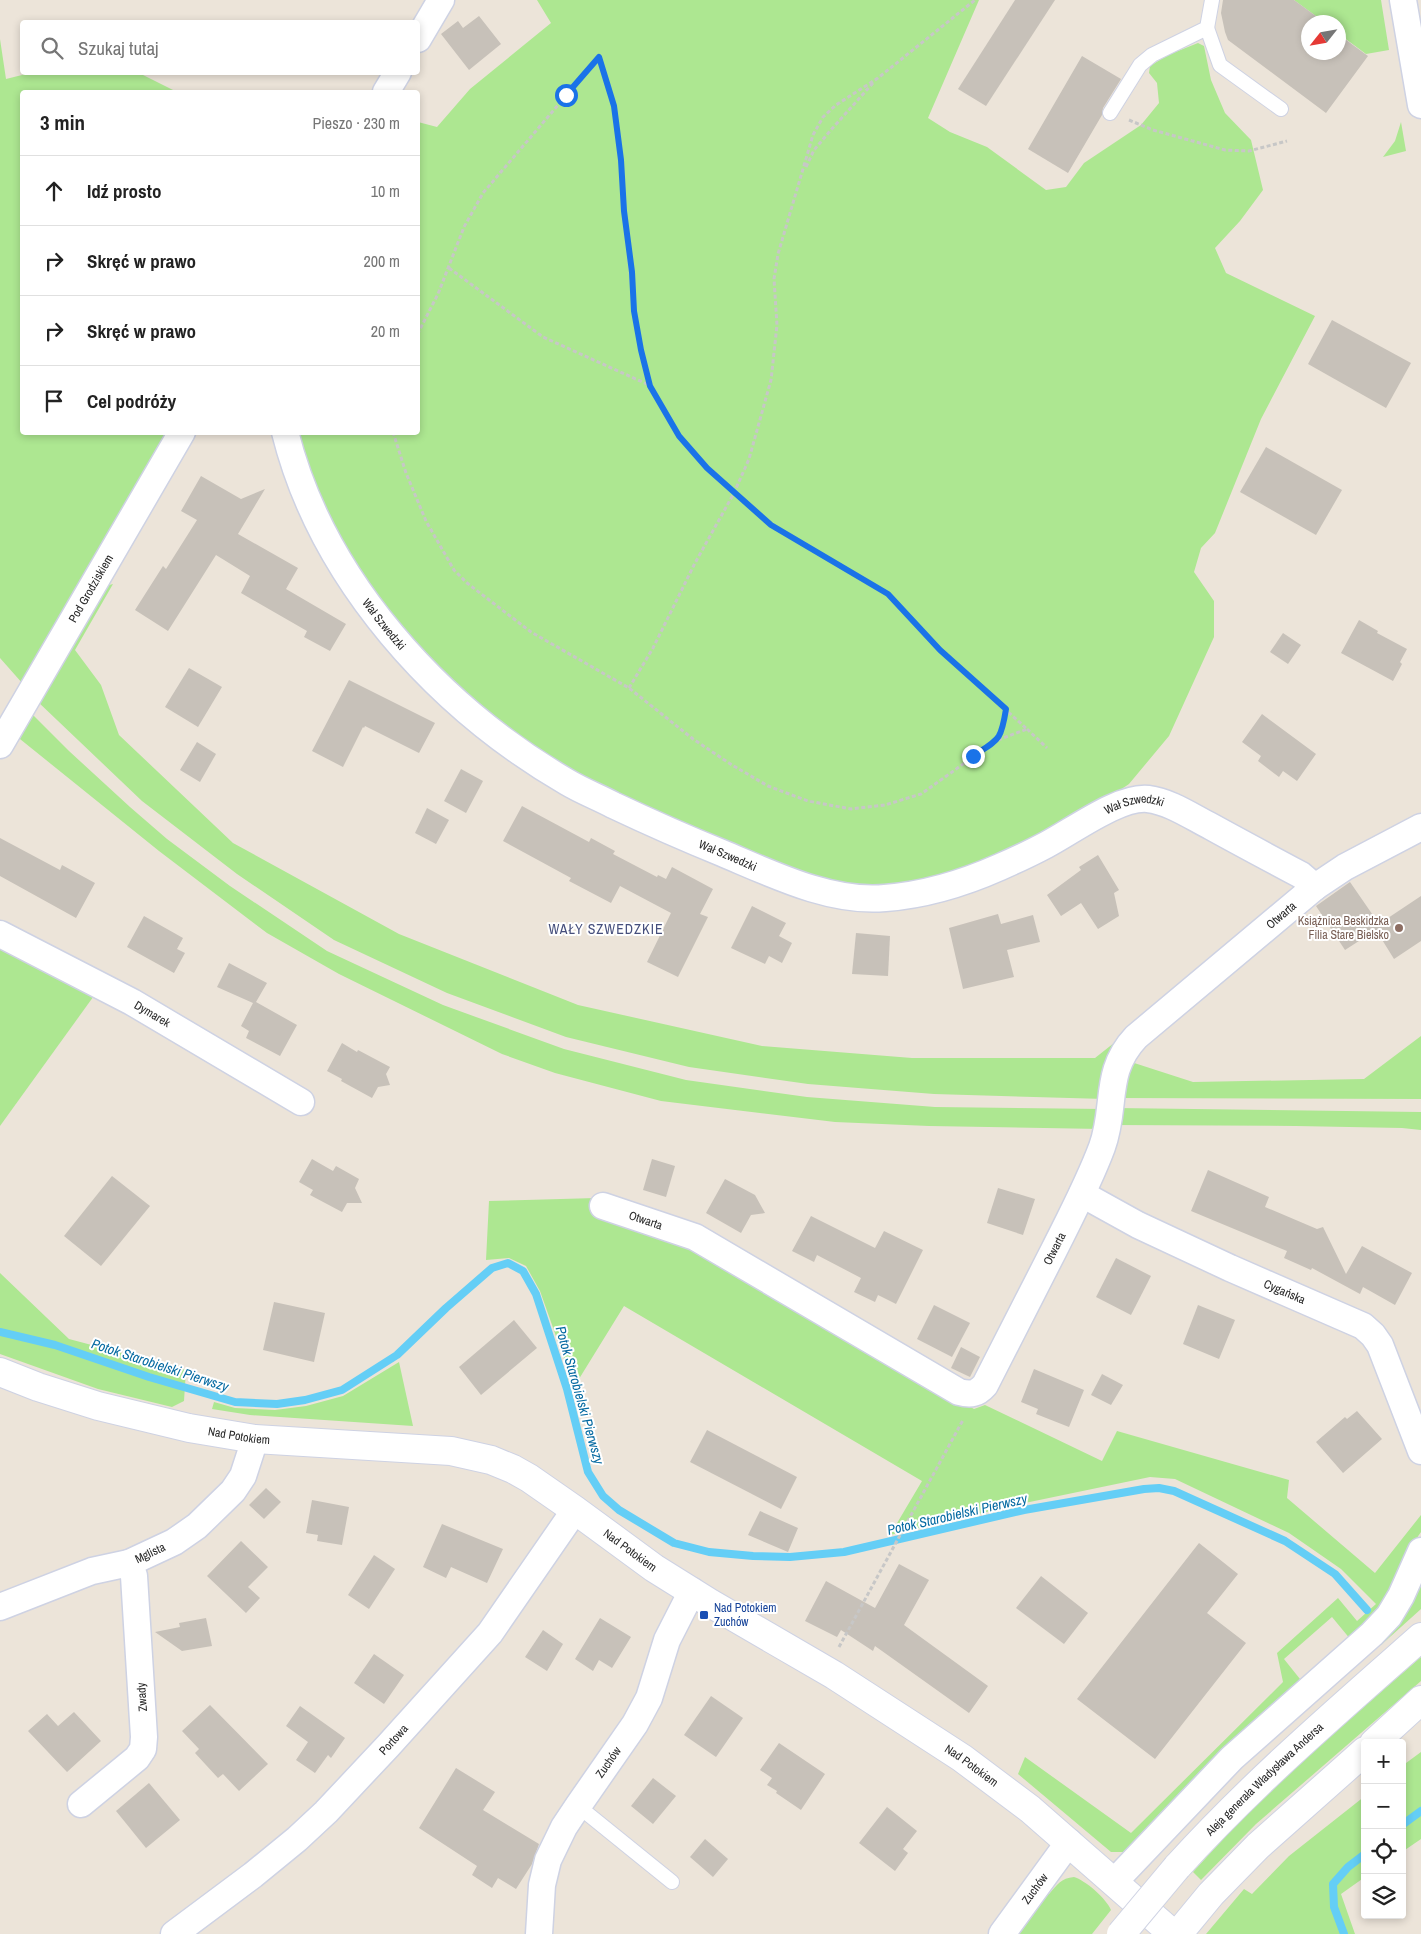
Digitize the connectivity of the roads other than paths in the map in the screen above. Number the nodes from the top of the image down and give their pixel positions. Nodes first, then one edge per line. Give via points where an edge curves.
1 (441, 0) edge
2 (1212, 0) edge
3 (1403, 0) edge
4 (1206, 28) junction
5 (420, 36) edge
6 (396, 75) edge
7 (387, 90) edge
8 (1421, 105) edge
9 (1281, 109) dead end
10 (1110, 113) road end
11 (180, 435) edge
12 (286, 435) edge
13 (0, 745) edge
14 (1421, 828) edge
15 (1314, 886) junction
16 (0, 934) edge
17 (301, 1102) dead end
18 (1082, 1194) junction
19 (603, 1206) dead end
20 (0, 1372) edge
21 (255, 1439) junction
22 (1421, 1451) edge
23 (575, 1510) junction
24 (1421, 1551) edge
25 (129, 1563) junction
26 (692, 1592) junction
27 (0, 1608) edge
28 (1421, 1637) edge
29 (1421, 1700) edge
30 (1378, 1739) edge
31 (1361, 1755) edge
32 (81, 1804) dead end
33 (578, 1806) junction
34 (1069, 1842) junction
35 (672, 1882) dead end
36 (1114, 1882) junction
37 (174, 1934) edge
38 (539, 1934) edge
39 (1002, 1934) edge
40 (1121, 1934) edge
41 (1173, 1934) edge
42 (1178, 1934) edge

1 - 5 street
2 - 4 lane
3 - 8 street
4 - 9 lane via 1220,65
4 - 10 lane via 1152,54 1132,76
6 - 7 street
11 - 13 street, Pod Grodziskiem
12 - 15 street, Wał Szwedzki via 307,496 328,542 402,647 439,686 480,724 523,755 570,784 667,831 835,896 884,898 941,888 981,875 1047,844 1117,805 1142,799 1177,809 1300,875
14 - 15 street, Otwarta
15 - 18 street, Otwarta via 1126,1048 1116,1072 1103,1145
16 - 17 street, Dymarek via 132,1002
18 - 19 street, Otwarta via 985,1385 969,1395 695,1237
18 - 22 street, Cygańska via 1230,1268 1363,1326 1380,1345
20 - 21 street, Nad Potokiem via 38,1387 141,1417
21 - 23 street, Nad Potokiem via 428,1449 471,1455 513,1469
21 - 25 street, Mglista via 243,1476 197,1526 174,1542
23 - 26 street, Nad Potokiem
23 - 37 street, Portowa via 490,1633 326,1812 253,1875
24 - 36 street via 1389,1616 1232,1758
25 - 27 street, Mglista via 92,1571
25 - 32 street, Zwady via 134,1576 143,1749 137,1758
26 - 33 street, Zuchów via 667,1640 649,1698 635,1724
26 - 34 street, Nad Potokiem via 834,1675 954,1752
28 - 40 street, Aleja generała Władysława Andersa, bridge via 1234,1806
29 - 30 street
31 - 42 street via 1258,1846
33 - 35 lane
33 - 38 street, Zuchów via 548,1860 542,1885
34 - 36 street, Nad Potokiem
34 - 39 street, Zuchów
36 - 41 street, Nad Potokiem

